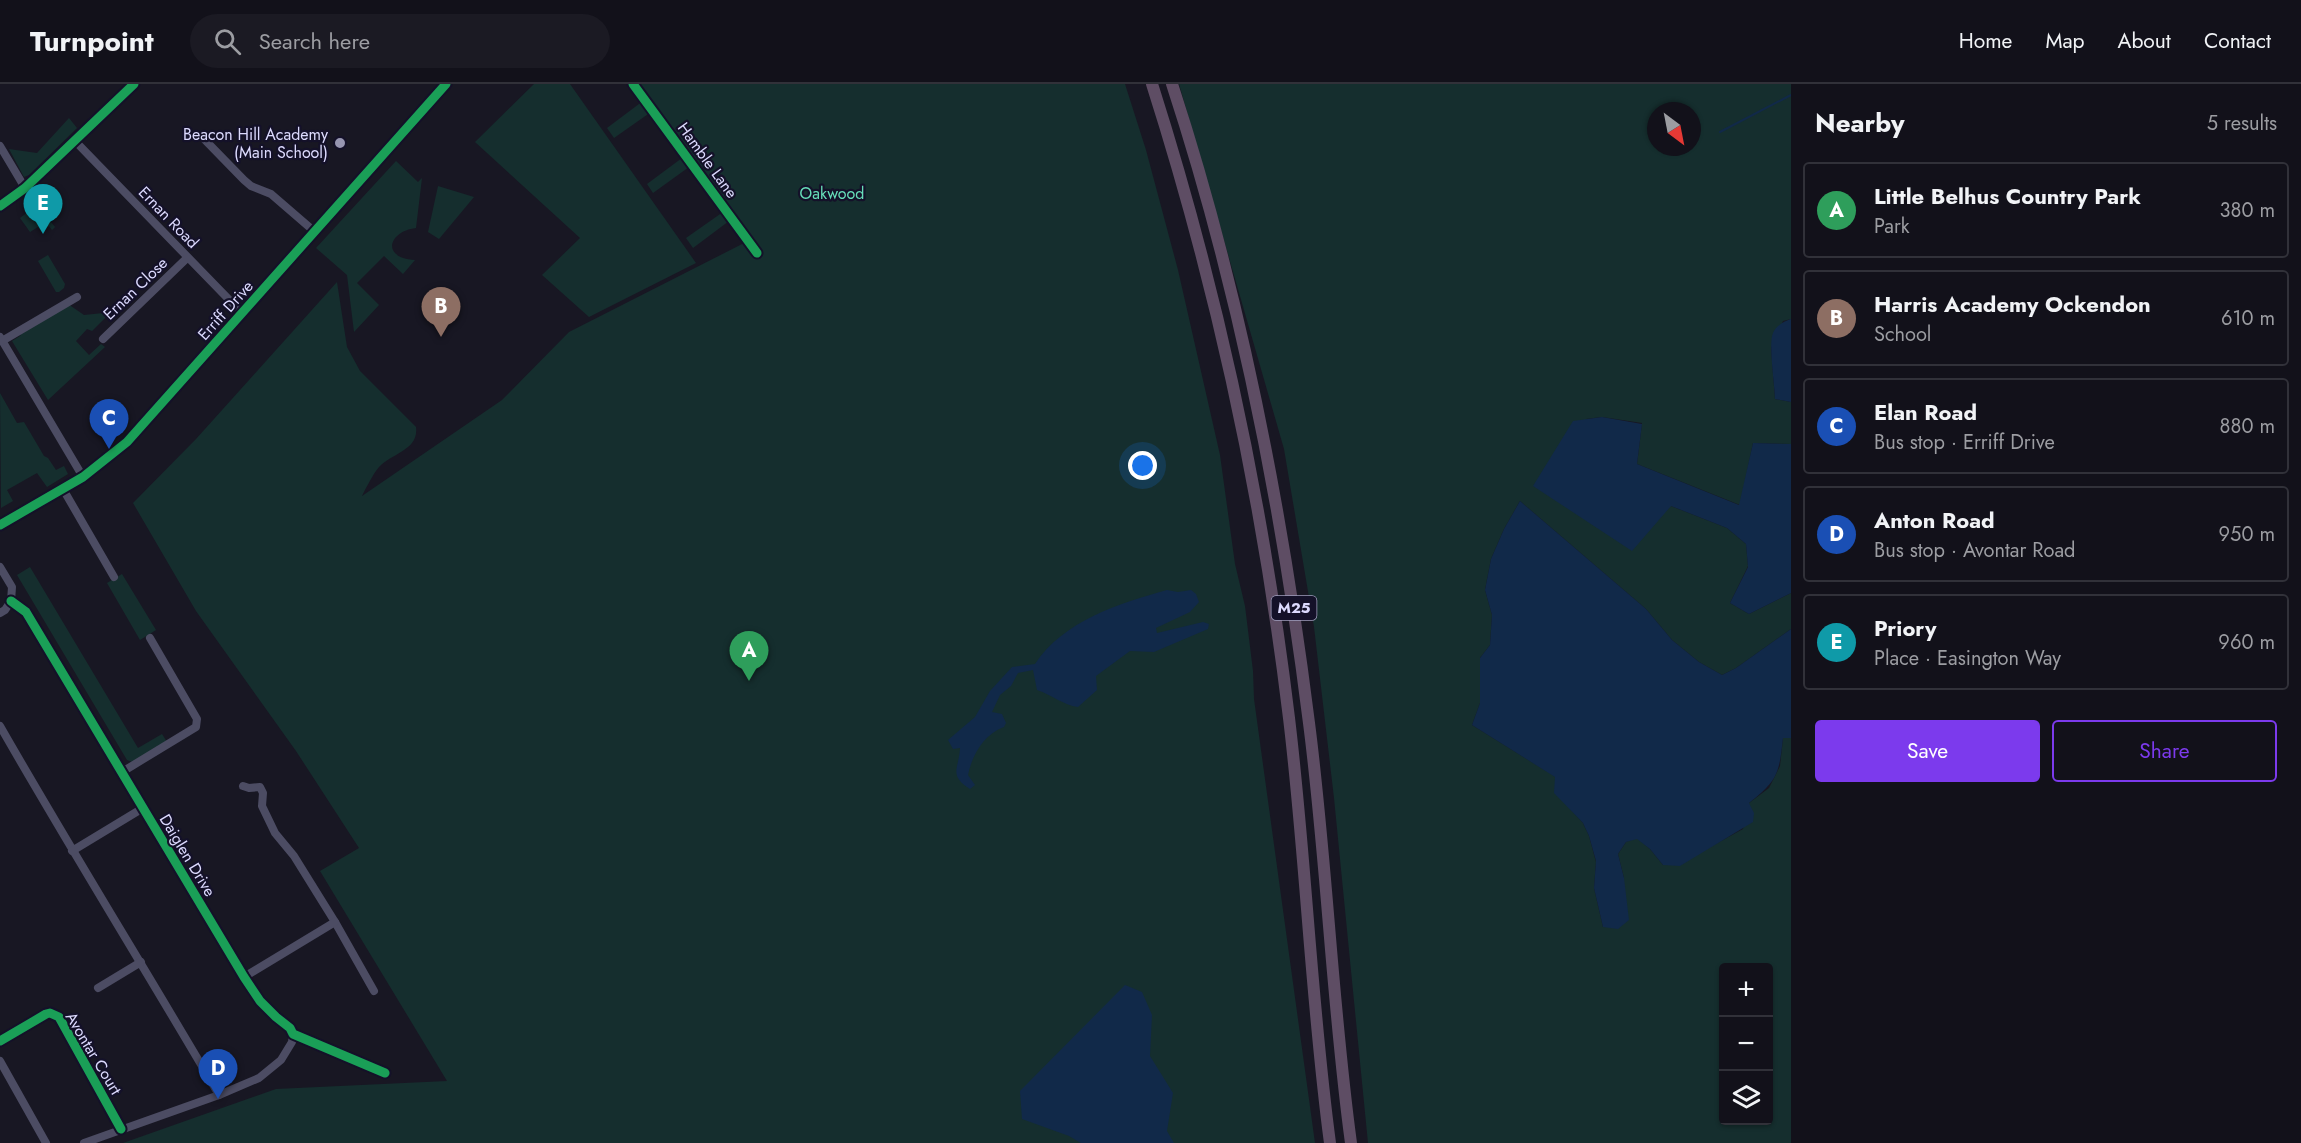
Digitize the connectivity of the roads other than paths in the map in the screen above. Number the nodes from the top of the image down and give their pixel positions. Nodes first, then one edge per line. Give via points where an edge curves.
1 (134, 84) edge
2 (446, 84) edge
3 (633, 84) edge
4 (1152, 84) edge
5 (1172, 84) edge
6 (205, 140) dead end
7 (75, 141) junction
8 (0, 146) edge
9 (25, 188) junction
10 (0, 206) edge
11 (315, 232) junction
12 (757, 253) dead end
13 (187, 258) junction
14 (77, 297) dead end
15 (242, 314) junction
16 (1, 339) edge
17 (104, 339) dead end
18 (83, 477) junction
19 (63, 489) junction
20 (0, 525) edge
21 (0, 567) edge
22 (114, 577) dead end
23 (11, 601) junction
24 (0, 613) edge
25 (150, 638) dead end
26 (1, 730) edge
27 (122, 772) junction
28 (243, 786) dead end
29 (143, 808) junction
30 (72, 851) junction
31 (335, 922) junction
32 (141, 962) junction
33 (244, 977) junction
34 (98, 988) dead end
35 (374, 991) dead end
36 (293, 1034) junction
37 (0, 1041) edge
38 (0, 1061) edge
39 (385, 1073) dead end
40 (219, 1095) junction
41 (121, 1129) junction
42 (46, 1143) edge
43 (84, 1143) edge
44 (1330, 1143) edge
45 (1351, 1143) edge

1 - 7 street
2 - 11 street, Erriff Drive
3 - 12 street, Hamble Lane
4 - 44 highway, M25 via 1216,311 1264,543 1289,720
5 - 45 highway, M25 via 1226,269 1279,517 1309,724
6 - 11 street via 244,180 271,194
7 - 9 street
7 - 13 street, Ernan Road
8 - 9 street
9 - 10 street
11 - 15 street, Erriff Drive
13 - 15 street, Ernan Road
13 - 17 street, Ernan Close
14 - 16 street
15 - 18 street, Erriff Drive via 127,442
16 - 18 street
18 - 19 street, Erriff Drive
19 - 20 street, Erriff Drive
19 - 22 street
21 - 23 street via 12,587
23 - 24 street
23 - 27 street, Daiglen Drive via 26,612
25 - 27 street via 198,723
26 - 30 street
27 - 29 street, Daiglen Drive
28 - 31 street via 260,787 262,806 275,833
29 - 30 street
29 - 33 street, Daiglen Drive
30 - 32 street
31 - 33 street
31 - 35 street
32 - 34 street
32 - 40 street
33 - 36 street, Daiglen Drive via 260,1001
36 - 39 street, Daiglen Drive
36 - 40 street via 281,1060 259,1078
37 - 41 street, Avontar Court via 46,1014 59,1017
38 - 42 street
40 - 41 street
41 - 43 street

